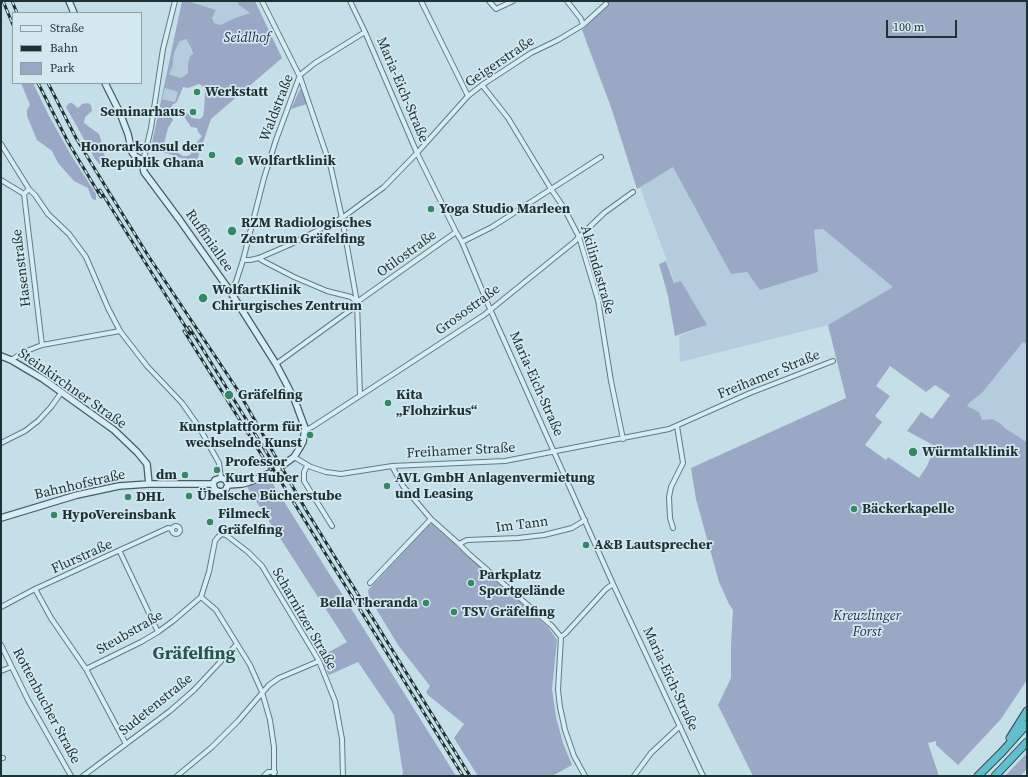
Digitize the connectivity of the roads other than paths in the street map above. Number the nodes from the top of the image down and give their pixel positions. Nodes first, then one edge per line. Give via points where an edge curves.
1 (69, 1) edge
2 (175, 1) edge
3 (262, 1) edge
4 (350, 1) edge
5 (421, 1) edge
6 (489, 1) edge
7 (513, 1) edge
8 (567, 1) edge
9 (606, 4) dead end
10 (74, 12) edge
11 (583, 25) junction
12 (365, 32) junction
13 (300, 77) junction
14 (106, 84) edge
15 (482, 85) junction
16 (468, 96) junction
17 (1, 144) edge
18 (417, 153) junction
19 (601, 157) dead end
20 (142, 160) junction
21 (1, 180) edge
22 (29, 189) junction
23 (551, 189) junction
24 (633, 192) dead end
25 (24, 194) junction
26 (342, 218) junction
27 (456, 232) junction
28 (579, 237) junction
29 (462, 242) junction
30 (259, 258) junction
31 (243, 260) junction
32 (230, 291) junction
33 (357, 302) junction
34 (490, 309) junction
35 (120, 331) junction
36 (42, 346) junction
37 (1, 356) edge
38 (11, 360) junction
39 (833, 361) dead end
40 (276, 364) junction
41 (62, 393) junction
42 (360, 395) junction
43 (678, 426) junction
44 (305, 430) junction
45 (623, 439) junction
46 (1, 443) edge
47 (554, 452) junction
48 (294, 457) junction
49 (307, 466) junction
50 (392, 466) junction
51 (221, 478) junction
52 (149, 484) junction
53 (213, 484) junction
54 (228, 485) junction
55 (2, 515) edge
56 (431, 519) junction
57 (585, 520) junction
58 (332, 526) dead end
59 (673, 528) dead end
60 (172, 529) dead end
61 (226, 535) joint
62 (459, 544) junction
63 (120, 552) junction
64 (370, 583) dead end
65 (614, 584) junction
66 (35, 589) junction
67 (201, 596) junction
68 (1, 607) edge
69 (158, 632) junction
70 (561, 637) junction
71 (237, 644) junction
72 (1, 646) edge
73 (319, 661) junction
74 (11, 667) junction
75 (86, 669) junction
76 (1, 671) edge
77 (262, 692) junction
78 (1027, 711) edge
79 (1027, 724) edge
80 (680, 726) junction
81 (1027, 742) edge
82 (126, 744) junction
83 (1002, 752) junction
84 (274, 774) edge
85 (71, 776) edge
86 (83, 776) edge
87 (177, 776) edge
88 (264, 776) edge
89 (343, 776) edge
90 (585, 776) edge
91 (634, 776) edge
92 (703, 776) edge
93 (978, 776) edge
94 (995, 776) edge

1 - 10 street
2 - 20 street via 163,49 151,128
3 - 13 street
4 - 12 street, Maria-Eich-Straße
5 - 16 street
6 - 7 street via 496,9
8 - 11 street
9 - 11 street, Geigerstraße
11 - 15 street, Geigerstraße via 531,53
12 - 13 street, Waldstraße via 315,63
12 - 18 street, Maria-Eich-Straße
13 - 26 street via 331,168
13 - 31 street, Waldstraße via 264,178
14 - 20 street, Ruffiniallee via 120,113 132,152
15 - 16 street, Geigerstraße
15 - 23 street, Akilindastraße via 508,118
16 - 18 street, Geigerstraße
17 - 22 street
18 - 26 street, Geigerstraße via 384,187
18 - 27 street, Maria-Eich-Straße
19 - 23 street
20 - 32 street, Ruffiniallee via 144,172
21 - 25 street
22 - 25 street
22 - 35 street via 86,257
23 - 28 street, Akilindastraße
23 - 29 street via 492,227
24 - 28 street, Grosostraße via 604,213
25 - 36 street, Hasenstraße
26 - 30 street, Geigerstraße
26 - 33 street
27 - 29 street, Maria-Eich-Straße
27 - 33 street, Otilostraße
28 - 34 street, Grosostraße
28 - 45 street, Akilindastraße via 598,300
29 - 34 street, Maria-Eich-Straße
30 - 31 street, Geigerstraße
30 - 33 street via 294,277
31 - 32 street, Waldstraße via 236,282
32 - 40 street, Ruffiniallee
33 - 40 street, Otilostraße via 352,309
33 - 42 street
34 - 42 street, Grosostraße
34 - 47 street, Maria-Eich-Straße
35 - 36 street
35 - 51 street via 146,366 182,403 199,426 219,462
36 - 38 street
37 - 38 street, Steinkirchner Straße
38 - 41 street, Steinkirchner Straße
39 - 43 street, Freihamer Straße via 750,393
40 - 44 street, Ruffiniallee via 295,401
41 - 46 street via 38,421
41 - 52 street, Steinkirchner Straße via 114,430 137,452 147,464
42 - 44 street, Grosostraße
43 - 45 street, Freihamer Straße
43 - 59 street via 683,463 669,497
44 - 48 street via 303,442
45 - 47 street, Freihamer Straße
47 - 50 street, Freihamer Straße via 505,461
47 - 57 street, Maria-Eich-Straße
48 - 49 street, Freihamer Straße
48 - 54 street, Bahnhofstraße via 270,473 249,482
49 - 50 street, Freihamer Straße via 341,474
49 - 58 street via 304,480
50 - 56 street via 404,486
51 - 53 street
51 - 54 street via 226,480
52 - 53 street, Bahnhofstraße
52 - 55 street, Bahnhofstraße via 100,489
53 - 54 street, Bahnhofstraße via 215,490 220,492 225,491
56 - 62 street
56 - 64 street
57 - 62 street, Im Tann via 572,528 544,534 467,540
57 - 65 street, Maria-Eich-Straße
60 - 63 street, Flurstraße via 168,528
61 - 67 street, Steubstraße via 222,534 215,541
61 - 73 street, Scharnitzer Straße via 262,566
62 - 70 street
63 - 66 street, Flurstraße
63 - 69 street
65 - 70 street via 606,589
65 - 80 street, Maria-Eich-Straße
66 - 68 street, Flurstraße
66 - 75 street via 51,618
67 - 69 street, Steubstraße
67 - 71 street via 216,610
69 - 75 street, Steubstraße
70 - 90 street via 558,690 560,707 574,756
71 - 77 street
71 - 82 street, Sudetenstraße via 194,690
72 - 74 street, Rottenbucher Straße
73 - 77 street via 279,678
73 - 89 street, Scharnitzer Straße via 335,700 340,726
74 - 76 street
74 - 85 street, Rottenbucher Straße
75 - 82 street
77 - 84 street via 274,746
77 - 87 street via 212,747
78 - 83 highway
79 - 83 highway
80 - 91 street via 651,753
80 - 92 street, Maria-Eich-Straße
81 - 94 highway
82 - 86 street, Sudetenstraße
83 - 93 highway
84 - 88 street via 268,772

